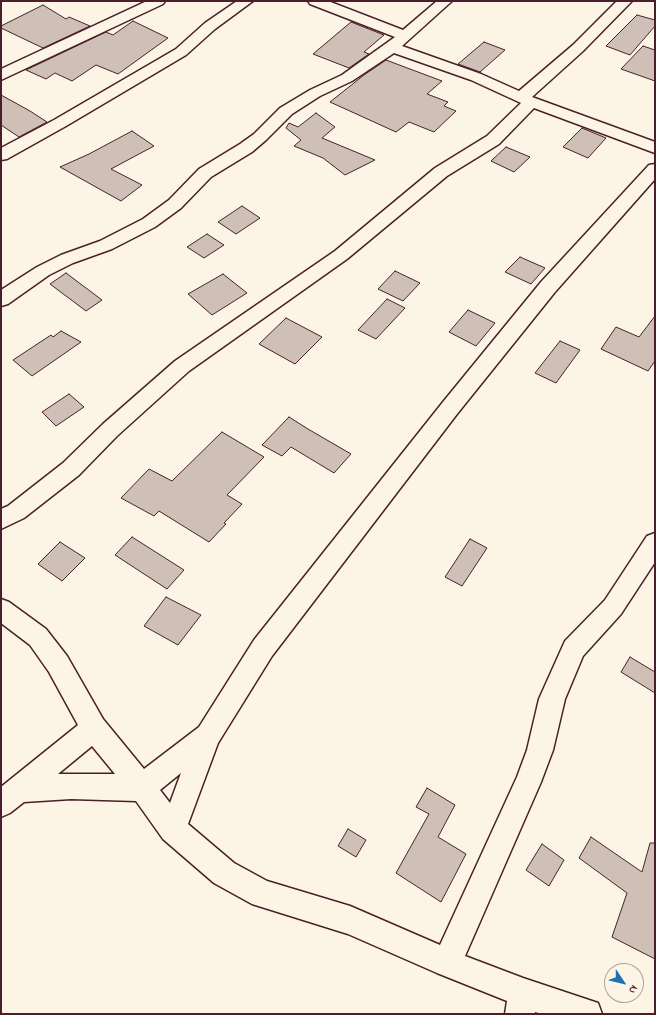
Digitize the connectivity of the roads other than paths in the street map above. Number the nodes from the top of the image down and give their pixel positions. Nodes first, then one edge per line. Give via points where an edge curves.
1 (158, 1) edge
2 (246, 1) edge
3 (315, 1) edge
4 (445, 1) edge
5 (625, 1) edge
6 (404, 35) junction
7 (392, 47) junction
8 (1, 75) edge
9 (526, 100) junction
10 (5, 148) edge
11 (655, 148) edge
12 (655, 169) edge
13 (1, 299) edge
14 (1, 520) edge
15 (655, 543) edge
16 (1, 609) edge
17 (94, 728) junction
18 (208, 736) junction
19 (21, 788) junction
20 (141, 788) junction
21 (1, 804) edge
22 (173, 829) junction
23 (447, 963) junction
24 (522, 1003) edge
25 (587, 1014) edge

1 - 8 street
2 - 10 street via 210,26 181,52 60,123
3 - 6 street
4 - 6 street
5 - 9 street
6 - 7 street
7 - 9 street via 476,77
7 - 13 street via 347,78 315,93 286,111 260,137 205,173 175,204 149,223 106,245 49,268
9 - 11 street
9 - 14 street via 493,140 441,172 340,255 182,366 110,430 71,469 16,512
12 - 18 street via 548,287 450,408 263,648
15 - 23 street via 613,607 574,649 552,699 540,750 528,782
16 - 17 street via 38,637 58,664
17 - 19 street
17 - 20 street
18 - 20 street
18 - 22 street
19 - 20 street
19 - 21 street
20 - 22 street
22 - 23 street via 224,874 262,894 350,920
23 - 24 street
24 - 25 street

